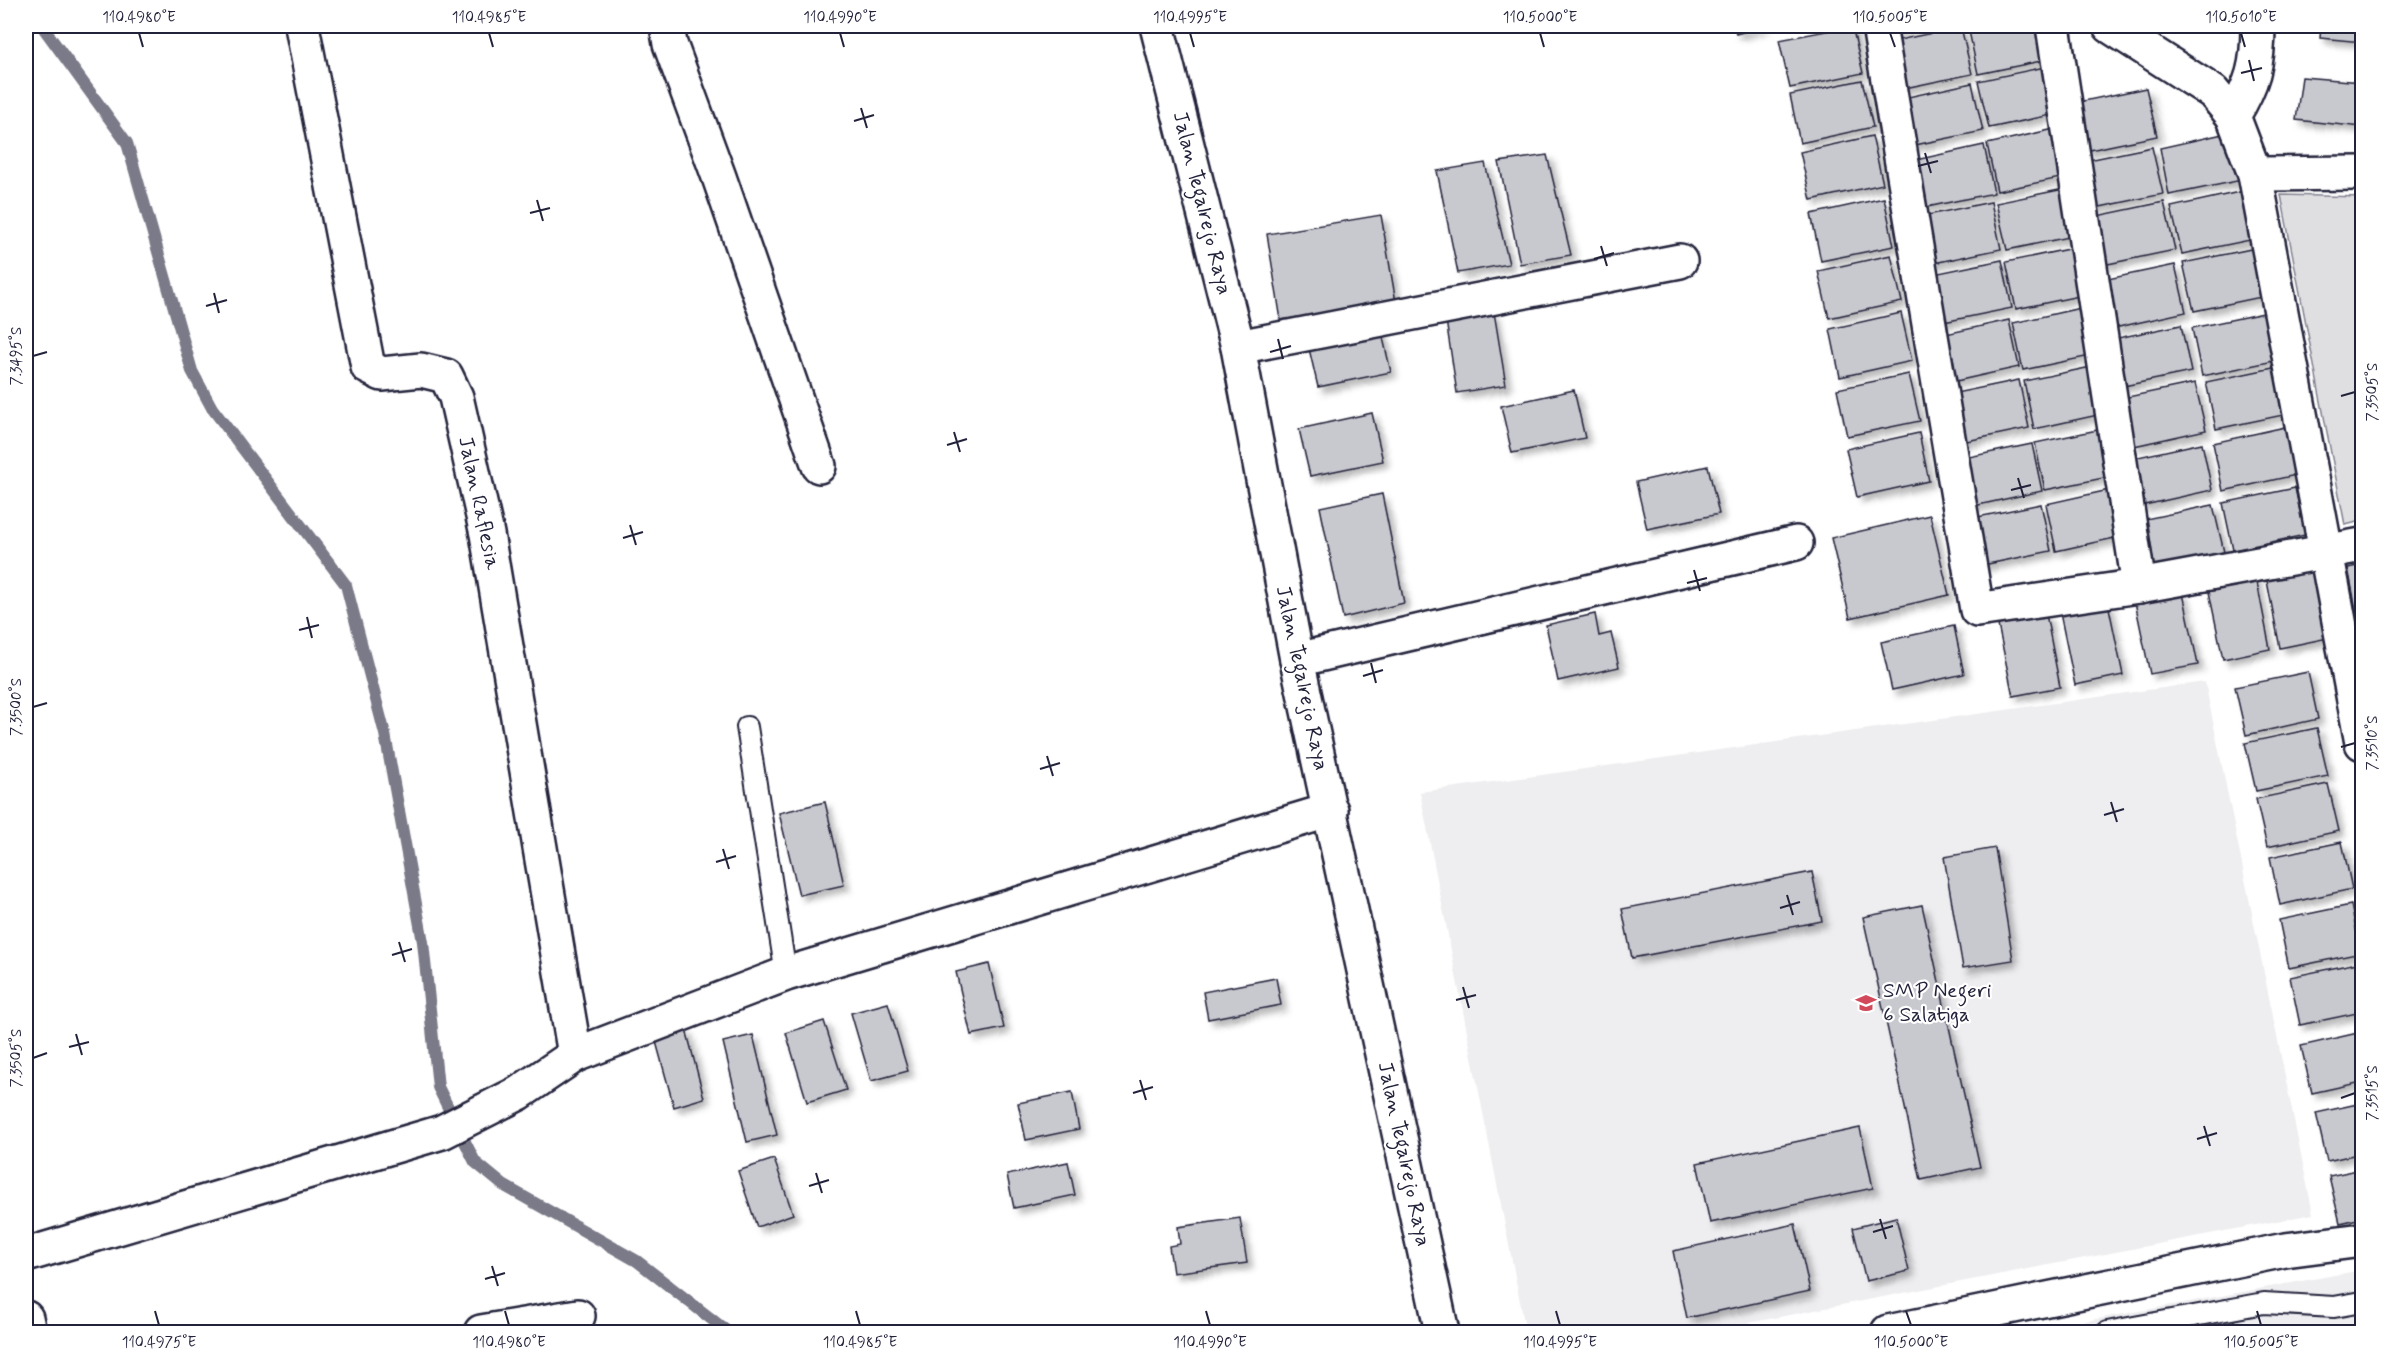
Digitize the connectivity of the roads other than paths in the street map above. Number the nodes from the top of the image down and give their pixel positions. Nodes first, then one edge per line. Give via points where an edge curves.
1 (302, 26) edge
2 (667, 26) edge
3 (1157, 26) edge
4 (1879, 26) edge
5 (2053, 26) edge
6 (2110, 26) edge
7 (2258, 26) edge
8 (2233, 116) junction
9 (2362, 173) edge
10 (2254, 174) junction
11 (1680, 261) dead end
12 (1238, 347) junction
13 (819, 466) dead end
14 (1796, 543) dead end
15 (2362, 545) edge
16 (2325, 551) junction
17 (2139, 586) junction
18 (1297, 660) junction
19 (747, 727) dead end
20 (2362, 743) edge
21 (1331, 810) junction
22 (786, 974) junction
23 (575, 1054) junction
24 (2362, 1240) edge
25 (26, 1255) edge
26 (2362, 1302) edge
27 (578, 1316) dead end
28 (26, 1318) edge
29 (29, 1332) edge
30 (481, 1332) edge
31 (1442, 1332) edge
32 (1888, 1332) edge
33 (2107, 1332) edge

1 - 23 street, Jalan Raflesia via 368,367 382,374 421,370 446,376 456,397 487,534
2 - 13 street via 669,44
3 - 12 street, Jalan Tegalrejo Raya
4 - 17 street via 1977,610
5 - 17 street
6 - 8 street via 2213,92
7 - 8 street via 2252,85
8 - 10 street
9 - 10 street
10 - 16 street
11 - 12 street
12 - 18 street, Jalan Tegalrejo Raya
14 - 18 street
15 - 16 street
16 - 17 street
16 - 20 street
18 - 21 street, Jalan Tegalrejo Raya
19 - 22 lane
21 - 22 street
21 - 31 street, Jalan Tegalrejo Raya
22 - 23 street
23 - 25 street via 519,1093 442,1132
24 - 32 street via 2285,1250
26 - 33 lane via 2334,1306 2264,1304
27 - 30 street
28 - 29 street

